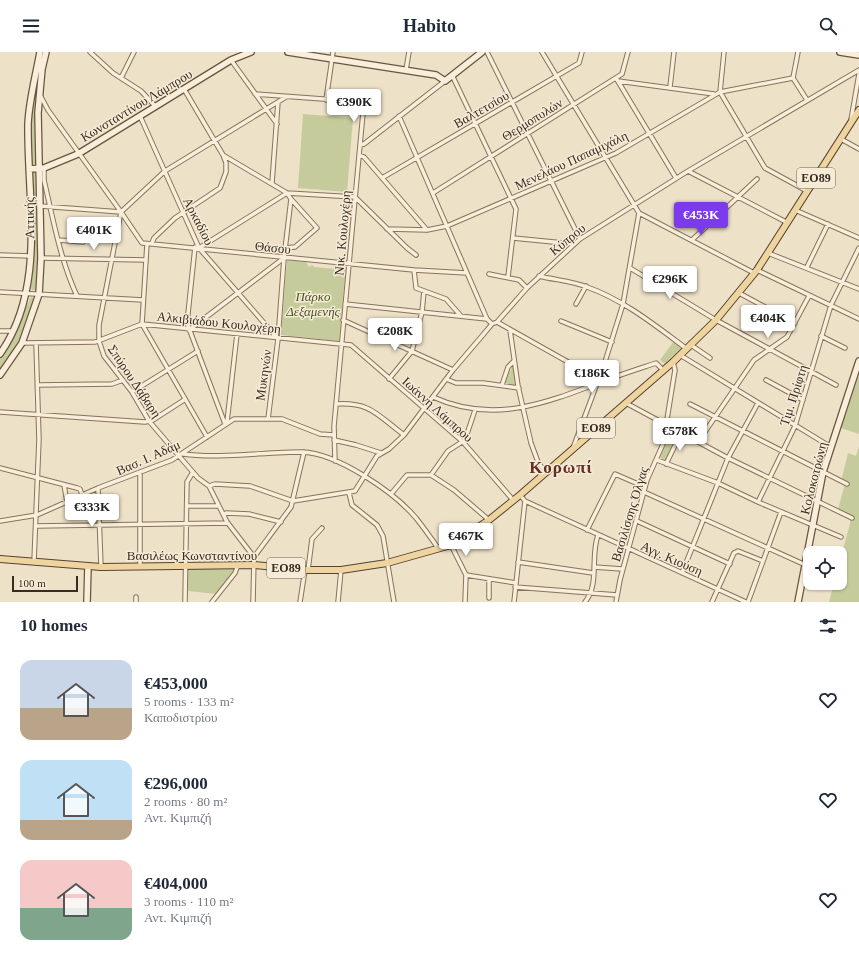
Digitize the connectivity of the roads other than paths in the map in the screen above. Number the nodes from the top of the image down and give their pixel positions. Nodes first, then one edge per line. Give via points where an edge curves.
1 (40, 52) edge
2 (46, 52) edge
3 (90, 52) edge
4 (134, 52) edge
5 (251, 52) edge
6 (288, 52) edge
7 (333, 52) edge
8 (409, 52) edge
9 (482, 52) edge
10 (487, 52) edge
11 (542, 52) edge
12 (582, 52) edge
13 (628, 52) edge
14 (674, 52) edge
15 (724, 52) edge
16 (798, 52) edge
17 (840, 52) edge
18 (240, 54) edge
19 (859, 55) edge
20 (332, 59) junction
21 (230, 60) junction
22 (406, 70) junction
23 (859, 70) edge
24 (859, 74) edge
25 (452, 75) junction
26 (558, 76) junction
27 (121, 78) junction
28 (793, 78) junction
29 (617, 80) junction
30 (445, 81) junction
31 (670, 87) junction
32 (184, 89) junction
33 (720, 92) junction
34 (39, 93) junction
35 (255, 94) junction
36 (714, 94) junction
37 (287, 97) junction
38 (326, 100) junction
39 (807, 100) junction
40 (278, 102) junction
41 (511, 103) junction
42 (574, 104) junction
43 (155, 106) junction
44 (48, 110) junction
45 (266, 110) junction
46 (859, 110) edge
47 (38, 113) junction
48 (140, 116) junction
49 (399, 116) junction
50 (276, 124) junction
51 (475, 124) junction
52 (850, 125) junction
53 (526, 134) junction
54 (650, 134) junction
55 (745, 136) junction
56 (841, 138) junction
57 (214, 141) junction
58 (360, 145) junction
59 (859, 149) edge
60 (78, 154) junction
61 (223, 155) junction
62 (359, 155) junction
63 (491, 156) junction
64 (418, 158) junction
65 (606, 158) junction
66 (41, 168) junction
67 (29, 169) junction
68 (165, 171) junction
69 (688, 171) junction
70 (382, 178) junction
71 (676, 178) junction
72 (757, 179) dead end
73 (550, 182) junction
74 (272, 183) junction
75 (808, 191) junction
76 (287, 193) junction
77 (433, 193) junction
78 (739, 196) junction
79 (355, 197) junction
80 (512, 198) junction
81 (291, 199) junction
82 (634, 205) junction
83 (40, 206) junction
84 (50, 207) junction
85 (795, 210) junction
86 (121, 212) junction
87 (184, 213) junction
88 (639, 213) junction
89 (788, 223) junction
90 (828, 224) junction
91 (447, 226) junction
92 (387, 229) junction
93 (427, 230) junction
94 (513, 238) junction
95 (859, 238) edge
96 (58, 240) junction
97 (580, 240) junction
98 (692, 240) junction
99 (83, 242) dead end
100 (152, 243) junction
101 (147, 244) junction
102 (574, 244) junction
103 (195, 247) junction
104 (199, 248) junction
105 (285, 248) junction
106 (859, 248) edge
107 (768, 253) junction
108 (416, 255) dead end
109 (0, 256) edge
110 (31, 256) junction
111 (41, 258) junction
112 (62, 258) junction
113 (284, 258) junction
114 (112, 259) junction
115 (146, 260) junction
116 (350, 264) junction
117 (806, 267) junction
118 (630, 268) junction
119 (414, 270) junction
120 (756, 271) junction
121 (466, 273) junction
122 (489, 274) dead end
123 (539, 276) junction
124 (508, 277) junction
125 (842, 282) junction
126 (586, 286) junction
127 (527, 288) junction
128 (859, 289) edge
129 (424, 291) junction
130 (0, 292) edge
131 (27, 292) junction
132 (239, 292) junction
133 (739, 293) junction
134 (39, 294) junction
135 (77, 296) junction
136 (809, 296) junction
137 (105, 297) junction
138 (143, 300) junction
139 (345, 304) junction
140 (576, 304) dead end
141 (623, 304) junction
142 (831, 305) junction
143 (422, 312) junction
144 (462, 316) junction
145 (487, 319) junction
146 (859, 319) edge
147 (344, 320) junction
148 (716, 320) junction
149 (497, 322) junction
150 (560, 322) dead end
151 (795, 323) junction
152 (142, 324) junction
153 (492, 324) junction
154 (189, 330) junction
155 (510, 330) junction
156 (0, 331) edge
157 (13, 331) junction
158 (237, 334) junction
159 (822, 336) junction
160 (278, 339) junction
161 (99, 341) junction
162 (612, 342) junction
163 (22, 343) junction
164 (36, 343) junction
165 (341, 343) junction
166 (689, 347) junction
167 (845, 348) dead end
168 (770, 349) junction
169 (412, 351) junction
170 (198, 352) junction
171 (0, 354) edge
172 (680, 355) junction
173 (710, 358) dead end
174 (514, 361) junction
175 (859, 361) edge
176 (673, 362) junction
177 (167, 370) junction
178 (453, 370) junction
179 (663, 370) junction
180 (812, 371) junction
181 (0, 375) edge
182 (390, 378) junction
183 (446, 379) junction
184 (598, 379) junction
185 (123, 380) junction
186 (766, 380) dead end
187 (603, 382) junction
188 (596, 384) junction
189 (38, 385) junction
190 (502, 385) junction
191 (836, 385) dead end
192 (519, 388) junction
193 (734, 390) junction
194 (132, 392) junction
195 (433, 397) junction
196 (184, 400) junction
197 (803, 400) junction
198 (626, 403) junction
199 (758, 403) junction
200 (336, 404) junction
201 (690, 404) dead end
202 (523, 408) junction
203 (423, 409) junction
204 (475, 410) junction
205 (0, 412) edge
206 (39, 416) junction
207 (716, 417) junction
208 (268, 419) junction
209 (149, 421) junction
210 (226, 423) junction
211 (666, 424) junction
212 (795, 426) junction
213 (742, 432) junction
214 (681, 433) junction
215 (334, 435) junction
216 (404, 435) junction
217 (207, 437) junction
218 (334, 440) junction
219 (463, 442) junction
220 (698, 442) junction
221 (831, 447) junction
222 (572, 449) junction
223 (304, 452) junction
224 (783, 452) junction
225 (381, 453) junction
226 (181, 455) junction
227 (728, 458) junction
228 (657, 460) junction
229 (335, 461) junction
230 (666, 464) junction
231 (0, 468) edge
232 (140, 472) junction
233 (193, 472) junction
234 (546, 472) junction
235 (823, 472) junction
236 (431, 474) junction
237 (364, 476) junction
238 (38, 478) junction
239 (770, 478) junction
240 (718, 483) junction
241 (847, 484) dead end
242 (64, 485) junction
243 (209, 486) junction
244 (645, 487) junction
245 (98, 488) junction
246 (644, 492) junction
247 (349, 493) junction
248 (391, 494) junction
249 (82, 495) junction
250 (520, 495) junction
251 (513, 500) junction
252 (293, 501) junction
253 (525, 501) junction
254 (68, 502) junction
255 (758, 502) junction
256 (817, 502) junction
257 (187, 506) junction
258 (219, 506) junction
259 (780, 512) junction
260 (37, 515) junction
261 (224, 515) junction
262 (705, 518) junction
263 (852, 518) dead end
264 (489, 520) junction
265 (0, 521) edge
266 (637, 521) junction
267 (280, 522) junction
268 (228, 523) junction
269 (140, 524) junction
270 (186, 524) junction
271 (100, 525) junction
272 (812, 525) junction
273 (36, 526) junction
274 (322, 528) dead end
275 (587, 530) junction
276 (598, 535) junction
277 (841, 537) dead end
278 (451, 545) junction
279 (810, 546) edge
280 (693, 547) junction
281 (438, 548) junction
282 (768, 548) junction
283 (629, 549) junction
284 (254, 557) junction
285 (0, 559) edge
286 (763, 561) junction
287 (34, 562) junction
288 (518, 562) junction
289 (387, 563) junction
290 (730, 564) junction
291 (803, 564) edge
292 (238, 565) junction
293 (254, 565) junction
294 (88, 566) junction
295 (101, 567) junction
296 (140, 567) junction
297 (185, 567) junction
298 (594, 567) junction
299 (622, 569) junction
300 (306, 570) junction
301 (341, 570) junction
302 (682, 573) junction
303 (593, 574) junction
304 (466, 575) junction
305 (489, 579) junction
306 (803, 584) edge
307 (516, 585) junction
308 (718, 590) junction
309 (591, 593) junction
310 (617, 596) junction
311 (136, 597) dead end
312 (489, 598) dead end
313 (87, 602) edge
314 (136, 602) edge
315 (185, 602) edge
316 (212, 602) edge
317 (253, 602) edge
318 (300, 602) edge
319 (338, 602) edge
320 (394, 602) edge
321 (465, 602) edge
322 (514, 602) edge
323 (585, 602) edge
324 (616, 602) edge
325 (712, 602) edge
326 (747, 602) edge
327 (798, 602) edge

1 - 67 street, Αττικής via 28,122
2 - 34 street, Αττικής
3 - 27 street
4 - 27 street
5 - 18 street, Κωνσταντίνου Λάμπρου
6 - 20 street
7 - 20 street
8 - 22 street
9 - 25 street
10 - 41 street
11 - 26 street
12 - 26 street, Βαλτετσίου via 579,63
13 - 29 street, Θερμοπυλών via 623,72
14 - 31 street
15 - 33 street
16 - 28 street
17 - 19 street
18 - 21 street, Κωνσταντίνου Λάμπρου
20 - 22 street
20 - 38 street
21 - 32 street, Κωνσταντίνου Λάμπρου
21 - 35 street
22 - 30 street via 436,75
23 - 39 street, Κύπρου
24 - 52 street
25 - 30 street
25 - 51 street
26 - 41 street, Βαλτετσίου
26 - 42 street
27 - 43 street via 141,91
28 - 33 street, Μενελάου Παπαμιχάλη
28 - 39 street
29 - 31 street
29 - 42 street, Θερμοπυλών
29 - 54 street
30 - 49 street
31 - 36 street
32 - 43 street, Κωνσταντίνου Λάμπρου
32 - 57 street
33 - 36 street, Μενελάου Παπαμιχάλη
33 - 55 street
34 - 44 street
34 - 47 street, Αττικής
35 - 37 street
35 - 45 street
36 - 54 street, Μενελάου Παπαμιχάλη
37 - 38 street
37 - 40 street
38 - 58 street, Νικ. Κουλοχέρη via 364,102
39 - 55 street, Κύπρου
40 - 45 street
40 - 50 street
41 - 51 street, Βαλτετσίου
41 - 53 street
42 - 53 street, Θερμοπυλών
42 - 65 street
43 - 48 street, Κωνσταντίνου Λάμπρου
44 - 47 street
44 - 60 street
45 - 50 street
45 - 57 street
46 - 52 main road, Βασιλέως Κωνσταντίνου / ΕΟ89
47 - 66 street, Αττικής
48 - 60 street, Κωνσταντίνου Λάμπρου
48 - 68 street, Αρκαδίου
49 - 58 street
49 - 64 street
50 - 74 street
51 - 63 street
51 - 64 street, Βαλτετσίου
52 - 56 main road, Βασιλέως Κωνσταντίνου / ΕΟ89
53 - 63 street, Θερμοπυλών
53 - 73 street
54 - 65 street, Μενελάου Παπαμιχάλη
54 - 71 street
55 - 69 street, Κύπρου
55 - 75 street via 765,168
56 - 59 street
56 - 75 main road, Βασιλέως Κωνσταντίνου / ΕΟ89
57 - 61 street
57 - 68 street
58 - 62 street, Νικ. Κουλοχέρη
60 - 66 street, Κωνσταντίνου Λάμπρου
60 - 86 street
61 - 74 street
61 - 87 street via 226,172 220,188
62 - 70 street via 364,157
62 - 79 street, Νικ. Κουλοχέρη
63 - 77 street, Θερμοπυλών
63 - 80 street
64 - 70 street, Βαλτετσίου
64 - 77 street
65 - 73 street, Μενελάου Παπαμιχάλη
65 - 82 street
66 - 67 street, Κωνσταντίνου Λάμπρου
66 - 83 street, Αττικής
66 - 84 street
67 - 110 street, Αττικής
68 - 86 street
68 - 87 street, Αρκαδίου
69 - 71 street, Κύπρου
69 - 78 street
70 - 93 street
71 - 82 street, Κύπρου
72 - 78 street
73 - 80 street, Μενελάου Παπαμιχάλη
73 - 97 street
74 - 76 street
75 - 85 main road, Βασιλέως Κωνσταντίνου / ΕΟ89
76 - 79 street
76 - 81 street
76 - 104 street
77 - 91 street
78 - 89 street
78 - 98 street
79 - 92 street
79 - 116 street, Νικ. Κουλοχέρη
80 - 91 street, Μενελάου Παπαμιχάλη
80 - 94 street via 516,212
81 - 105 street, Μυκηνών
81 - 105 street via 317,228 295,247
82 - 88 street
82 - 97 street, Κύπρου
83 - 84 street
83 - 111 street, Αττικής
84 - 86 street
84 - 96 street
85 - 89 main road, Βασιλέως Κωνσταντίνου / ΕΟ89
85 - 90 street
86 - 101 street via 142,243
86 - 114 street, Σπύρου Δάβαρη
87 - 100 street via 175,218
87 - 104 street, Αρκαδίου
88 - 98 street
88 - 118 street
89 - 107 main road, Βασιλέως Κωνσταντίνου / ΕΟ89
90 - 95 street
90 - 117 street
91 - 93 street, Μενελάου Παπαμιχάλη
91 - 121 street
92 - 93 street, Μενελάου Παπαμιχάλη
92 - 108 street
94 - 102 street
94 - 124 street
96 - 99 street
96 - 112 street
97 - 102 street, Κύπρου
98 - 120 street
100 - 101 street, Θάσου
100 - 103 street, Θάσου
101 - 115 street
102 - 123 street, Κύπρου
103 - 104 street, Θάσου
103 - 154 street via 187,323
104 - 113 street, Θάσου
104 - 132 street, Αρκαδίου
105 - 113 street, Μυκηνών
106 - 125 street, Τιμ. Πρίφτη
107 - 117 street
107 - 120 main road, Βασιλέως Κωνσταντίνου / ΕΟ89
109 - 110 street
110 - 131 street, Αττικής
111 - 112 street
111 - 134 street, Αττικής
112 - 114 street
112 - 135 street
113 - 116 street, Θάσου
113 - 132 street
113 - 160 street, Μυκηνών
114 - 115 street
114 - 137 street, Σπύρου Δάβαρη
115 - 138 street
116 - 119 street, Θάσου
116 - 139 street, Νικ. Κουλοχέρη
117 - 125 street
118 - 141 street
118 - 148 street
119 - 121 street, Θάσου
119 - 129 street via 414,286
120 - 133 main road, Βασιλέως Κωνσταντίνου / ΕΟ89
120 - 136 street
121 - 145 street
122 - 124 street
123 - 126 street
123 - 127 street, Κύπρου
124 - 127 street via 519,280
125 - 128 street
125 - 142 street, Τιμ. Πρίφτη
126 - 140 street
126 - 141 street
127 - 149 street, Κύπρου
129 - 143 street
129 - 144 street via 446,299
130 - 131 street
131 - 134 street
131 - 157 street, Αττικής
132 - 154 street
132 - 160 street, Αρκαδίου
133 - 148 main road, Βασιλέως Κωνσταντίνου / ΕΟ89
133 - 151 street
134 - 135 street
134 - 163 street, Αττικής
135 - 137 street
136 - 142 street
136 - 151 street
137 - 138 street
137 - 161 street, Σπύρου Δάβαρη via 99,325
138 - 152 street
139 - 143 street
139 - 147 street, Νικ. Κουλοχέρη
141 - 162 street
141 - 166 street
142 - 146 street
142 - 159 street, Τιμ. Πρίφτη
143 - 144 street
143 - 169 street
144 - 145 street
145 - 153 street
147 - 165 street, Νικ. Κουλοχέρη
147 - 169 street
148 - 166 main road, Βασιλέως Κωνσταντίνου / ΕΟ89
148 - 168 street
149 - 153 street, Κύπρου
149 - 155 street
150 - 162 street
151 - 168 street via 787,337
152 - 154 street, Αλκιβιάδου Κουλοχέρη
152 - 161 street, Αλκιβιάδου Κουλοχέρη
152 - 177 street
153 - 178 street, Κύπρου
154 - 158 street, Αλκιβιάδου Κουλοχέρη
154 - 170 street
155 - 174 street
155 - 184 street
156 - 157 street
157 - 171 street, Αττικής
158 - 160 street, Αλκιβιάδου Κουλοχέρη
158 - 210 street
159 - 167 street
159 - 180 street, Τιμ. Πρίφτη
160 - 165 street, Αλκιβιάδου Κουλοχέρη
160 - 208 street, Μυκηνών
161 - 164 street, Αλκιβιάδου Κουλοχέρη
161 - 185 street, Σπύρου Δάβαρη via 104,356
162 - 184 street
163 - 164 street, Αλκιβιάδου Κουλοχέρη
163 - 181 street, Αττικής
164 - 189 street
165 - 182 street, Ιωάννη Λάμπρου via 351,345
165 - 200 street, Νικ. Κουλοχέρη
166 - 172 main road, Βασιλέως Κωνσταντίνου / ΕΟ89
166 - 173 street
168 - 180 street
168 - 193 street via 754,360
169 - 178 street
169 - 182 street
170 - 177 street
170 - 210 street
172 - 176 main road, Βασιλέως Κωνσταντίνου / ΕΟ89
172 - 193 street
174 - 190 street via 508,367
174 - 192 street
175 - 221 street, Κολοκοτρώνη
176 - 179 main road, Βασιλέως Κωνσταντίνου / ΕΟ89
176 - 211 street, Βασιλίσσης Όλγας via 675,370
177 - 194 street
177 - 196 street
178 - 183 street, Κύπρου
179 - 187 street via 656,363
179 - 198 main road, Βασιλέως Κωνσταντίνου / ΕΟ89
180 - 191 street
180 - 197 street, Τιμ. Πρίφτη
182 - 203 street, Ιωάννη Λάμπρου
183 - 190 street via 456,383
183 - 195 street, Κύπρου
184 - 187 street
184 - 188 street
185 - 189 street via 112,384
185 - 194 street, Σπύρου Δάβαρη
186 - 197 street
187 - 188 street
188 - 202 street
188 - 222 street
189 - 206 street
190 - 192 street
192 - 202 street
193 - 199 street
193 - 207 street
194 - 209 street, Σπύρου Δάβαρη
195 - 203 street, Κύπρου
195 - 204 street
196 - 209 street
196 - 217 street
197 - 212 street, Τιμ. Πρίφτη
198 - 211 street
198 - 222 main road, Βασιλέως Κωνσταντίνου / ΕΟ89
199 - 212 street
199 - 213 street
200 - 215 street, Νικ. Κουλοχέρη
200 - 216 street via 358,404 367,407
201 - 207 street
202 - 204 street
202 - 234 street via 535,457
203 - 216 street, Κύπρου
203 - 219 street, Ιωάννη Λάμπρου
204 - 219 street
205 - 206 street
206 - 209 street
206 - 238 street
207 - 213 street
207 - 220 street
208 - 210 street, Βασ. Ι. Αδάμ via 237,419
208 - 215 street, Βασ. Ι. Αδάμ via 284,419 313,431
209 - 226 street, Σπύρου Δάβαρη
210 - 217 street, Βασ. Ι. Αδάμ
211 - 214 street
211 - 228 street, Βασιλίσσης Όλγας
212 - 221 street
212 - 224 street, Τιμ. Πρίφτη
213 - 224 street
213 - 227 street
214 - 220 street
214 - 230 street
215 - 218 street, Νικ. Κουλοχέρη
216 - 225 street, Κύπρου
217 - 226 street, Βασ. Ι. Αδάμ
218 - 225 street
218 - 229 street, Νικ. Κουλοχέρη
219 - 236 street via 448,451
219 - 251 street, Ιωάννη Λάμπρου
220 - 227 street
221 - 235 street, Κολοκοτρώνη
222 - 234 main road, Βασιλέως Κωνσταντίνου / ΕΟ89
223 - 226 street
223 - 229 street
223 - 252 street
224 - 235 street
224 - 239 street, Τιμ. Πρίφτη
225 - 237 street, Κύπρου
226 - 232 street, Βασ. Ι. Αδάμ
226 - 233 street, Σπύρου Δάβαρη
227 - 239 street
227 - 240 street
228 - 230 street
228 - 244 street, Βασιλίσσης Όλγας
229 - 237 street
230 - 240 street
231 - 238 street
232 - 245 street, Βασ. Ι. Αδάμ
232 - 269 street
233 - 243 street, Σπύρου Δάβαρη
233 - 257 street via 187,482
234 - 250 main road, Βασιλέως Κωνσταντίνου / ΕΟ89
235 - 241 street
235 - 256 street, Κολοκοτρώνη
236 - 248 street via 407,475
236 - 264 street
237 - 247 street, Κύπρου via 356,490
237 - 248 street
238 - 242 street
238 - 260 street
239 - 255 street, Τιμ. Πρίφτη
239 - 256 street
240 - 255 street
240 - 262 street
242 - 249 street via 79,488
242 - 254 street
243 - 252 street via 250,486
243 - 258 street, Σπύρου Δάβαρη
244 - 246 street, Βασιλίσσης Όλγας
244 - 275 street via 615,474
245 - 249 street, Βασ. Ι. Αδάμ
245 - 271 street
246 - 262 street
246 - 266 street, Βασιλίσσης Όλγας
247 - 252 street
247 - 289 street via 352,505 377,525 383,536
248 - 281 street via 416,518
249 - 254 street, Βασ. Ι. Αδάμ
250 - 251 main road, Βασιλέως Κωνσταντίνου / ΕΟ89
250 - 253 street
251 - 264 main road, Βασιλέως Κωνσταντίνου / ΕΟ89
252 - 267 street
253 - 275 street, Αγγ. Κιούση
253 - 288 street
254 - 260 street, Βασ. Ι. Αδάμ
255 - 259 street
256 - 263 street
256 - 272 street, Κολοκοτρώνη
257 - 258 street
257 - 270 street
258 - 261 street, Σπύρου Δάβαρη
259 - 272 street
259 - 282 street
260 - 265 street, Βασ. Ι. Αδάμ
260 - 273 street
261 - 267 street via 249,514
261 - 268 street, Σπύρου Δάβαρη
262 - 280 street
262 - 282 street
264 - 278 main road, Βασιλέως Κωνσταντίνου / ΕΟ89
266 - 280 street
266 - 283 street, Βασιλίσσης Όλγας
267 - 284 street
268 - 270 street
268 - 284 street, Σπύρου Δάβαρη
269 - 270 street
269 - 271 street
269 - 296 street
270 - 297 street
271 - 273 street
271 - 295 street
272 - 277 street
272 - 279 street, Κολοκοτρώνη
273 - 287 street
274 - 300 street via 312,539
275 - 276 street, Αγγ. Κιούση
276 - 283 street, Αγγ. Κιούση
276 - 298 street via 594,546
278 - 281 main road, Βασιλέως Κωνσταντίνου / ΕΟ89
278 - 304 street
280 - 290 street
280 - 302 street
281 - 289 main road, Βασιλέως Κωνσταντίνου / ΕΟ89
282 - 286 street
282 - 291 street
283 - 299 street, Βασιλίσσης Όλγας
283 - 302 street, Αγγ. Κιούση
284 - 293 street
285 - 287 main road, Βασιλέως Κωνσταντίνου / ΕΟ89
286 - 290 street via 738,551 734,553
286 - 326 street
287 - 294 main road, Βασιλέως Κωνσταντίνου / ΕΟ89
288 - 303 street
288 - 307 street
289 - 301 main road, Βασιλέως Κωνσταντίνου / ΕΟ89
289 - 320 street
290 - 308 street
292 - 293 main road, Βασιλέως Κωνσταντίνου / ΕΟ89
292 - 297 main road, Βασιλέως Κωνσταντίνου / ΕΟ89
292 - 316 street via 236,573
293 - 300 main road, Βασιλέως Κωνσταντίνου / ΕΟ89
293 - 317 street
294 - 295 main road, Βασιλέως Κωνσταντίνου / ΕΟ89
294 - 313 street
295 - 296 main road, Βασιλέως Κωνσταντίνου / ΕΟ89
296 - 297 main road, Βασιλέως Κωνσταντίνου / ΕΟ89
297 - 315 street
298 - 299 street
298 - 303 street
299 - 310 street, Βασιλίσσης Όλγας
300 - 301 main road, Βασιλέως Κωνσταντίνου / ΕΟ89
300 - 318 street
301 - 319 street
302 - 308 street, Αγγ. Κιούση
303 - 309 street
304 - 305 street
304 - 321 street
305 - 307 street
305 - 312 street
306 - 327 street, Κολοκοτρώνη
307 - 309 street
307 - 322 street
308 - 325 street
308 - 326 street, Αγγ. Κιούση
309 - 310 street
309 - 323 street
310 - 324 street, Βασιλίσσης Όλγας
311 - 314 street

